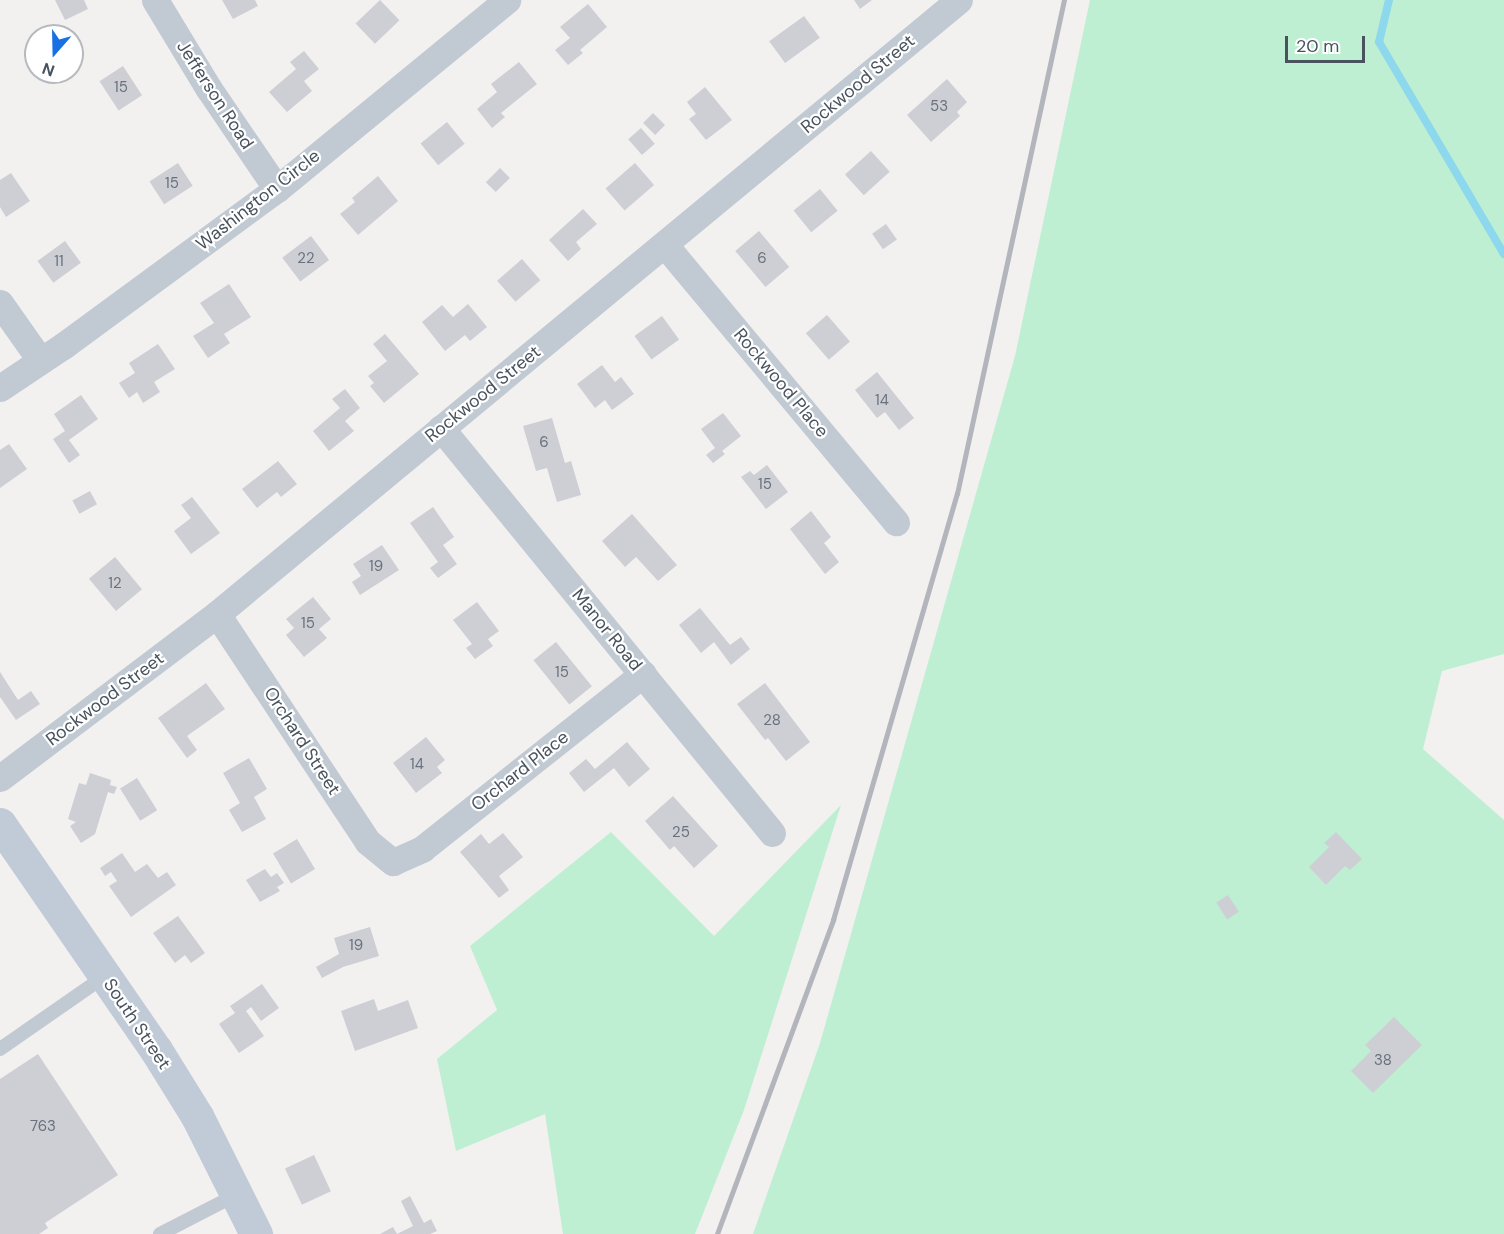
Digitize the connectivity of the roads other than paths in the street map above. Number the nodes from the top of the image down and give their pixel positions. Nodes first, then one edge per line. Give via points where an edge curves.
1 (155, 0) edge
2 (507, 0) edge
3 (959, 0) edge
4 (277, 189) junction
5 (665, 245) junction
6 (0, 303) edge
7 (40, 360) junction
8 (0, 387) edge
9 (441, 428) junction
10 (896, 522) dead end
11 (217, 614) junction
12 (643, 674) junction
13 (0, 778) edge
14 (0, 824) edge
15 (772, 833) dead end
16 (393, 862) joint
17 (105, 976) junction
18 (0, 1049) edge
19 (236, 1195) junction
20 (160, 1234) edge
21 (256, 1234) edge

1 - 4 street, Jefferson Road
2 - 4 street, Washington Circle
3 - 5 street, Rockwood Street
4 - 7 street, Washington Circle
5 - 9 street, Rockwood Street
5 - 10 street, Rockwood Place
6 - 7 street
7 - 8 street, Washington Circle
9 - 11 street, Rockwood Street
9 - 12 street, Manor Road
11 - 13 street, Rockwood Street
11 - 16 street, Orchard Street via 368,842
12 - 15 street, Manor Road
12 - 16 street, Orchard Place via 422,849
14 - 17 main road, South Street
17 - 18 lane
17 - 19 main road, South Street via 197,1116
19 - 20 lane
19 - 21 main road, South Street

